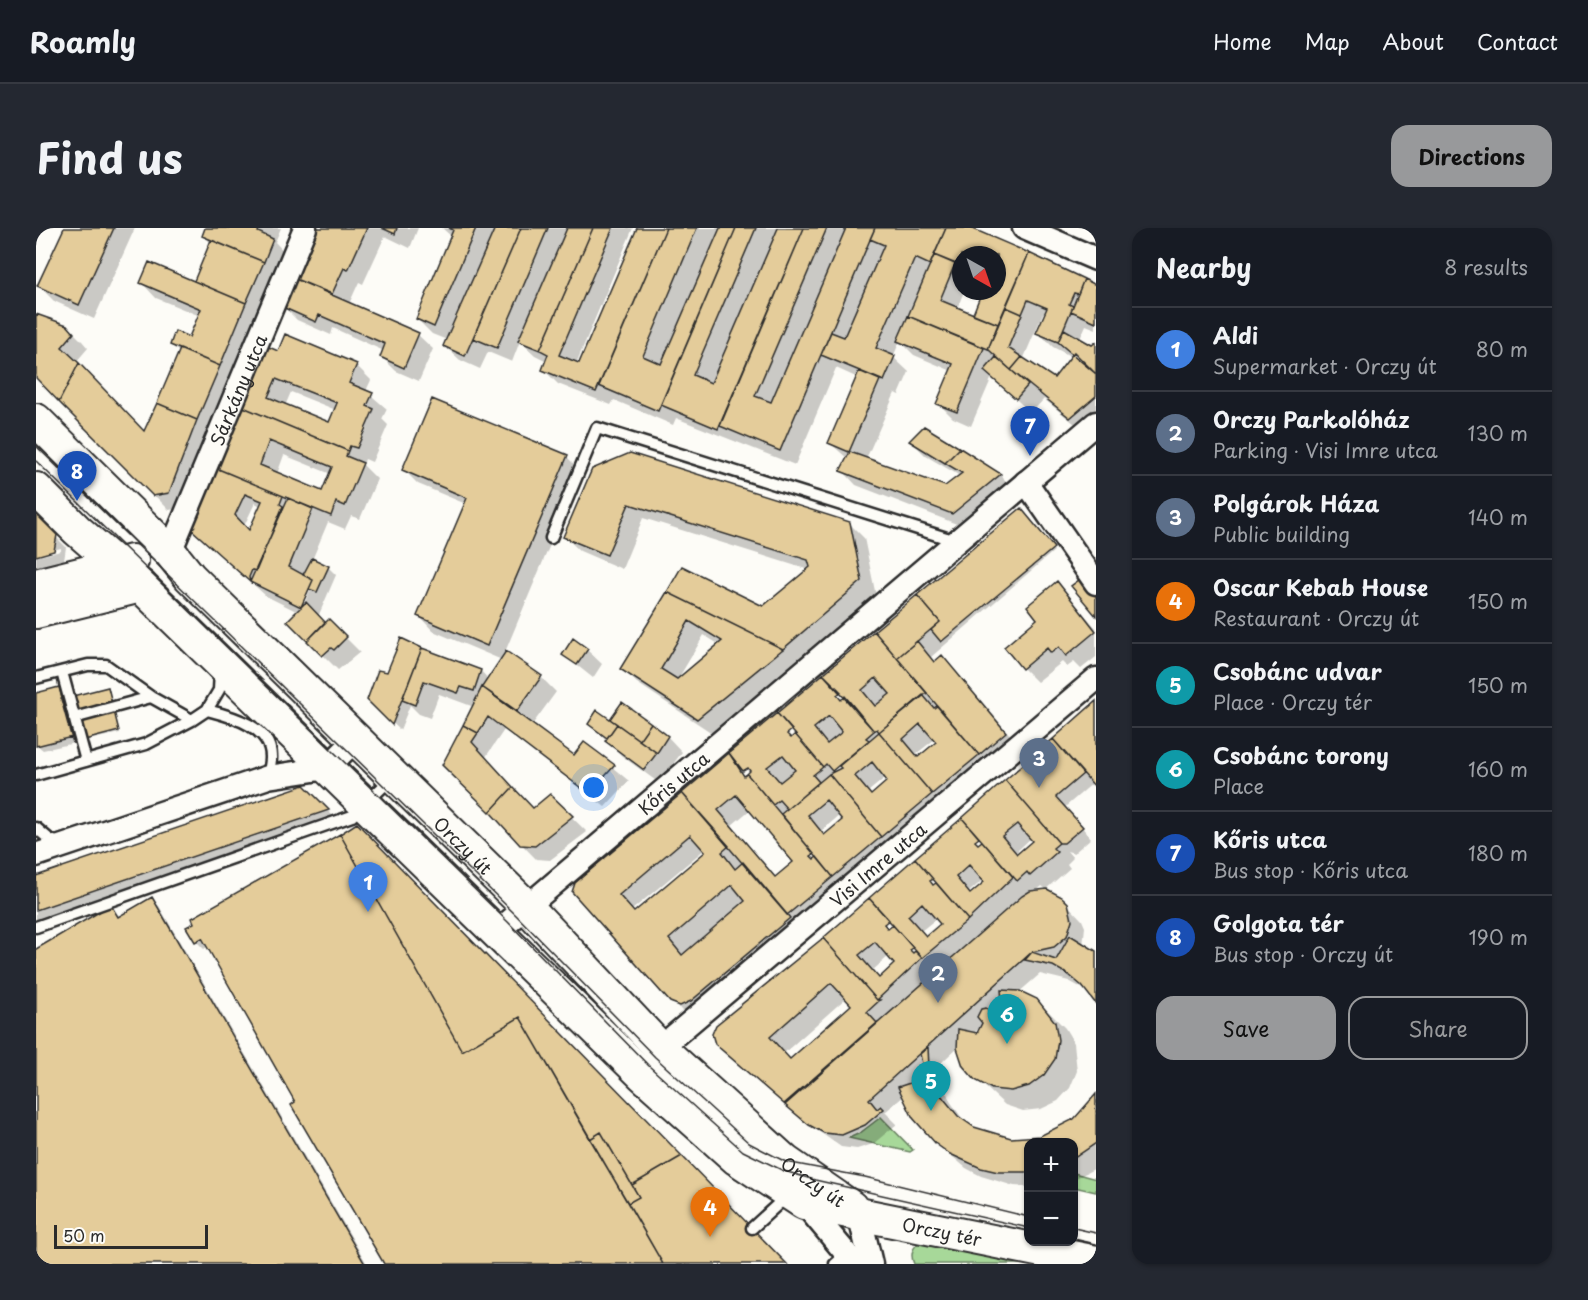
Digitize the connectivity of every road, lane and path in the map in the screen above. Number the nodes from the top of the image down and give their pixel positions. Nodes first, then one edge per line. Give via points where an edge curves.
1 (305, 228) edge
2 (1024, 228) edge
3 (1096, 259) edge
4 (36, 420) edge
5 (1096, 423) edge
6 (1026, 482) junction
7 (36, 489) edge
8 (551, 538) dead end
9 (956, 541) junction
10 (170, 552) junction
11 (116, 563) junction
12 (190, 577) junction
13 (1096, 583) edge
14 (36, 585) edge
15 (141, 586) junction
16 (36, 612) edge
17 (219, 663) junction
18 (62, 672) junction
19 (36, 678) edge
20 (1096, 679) edge
21 (151, 697) junction
22 (207, 710) junction
23 (74, 718) junction
24 (192, 720) junction
25 (356, 739) junction
26 (86, 761) junction
27 (327, 768) junction
28 (36, 775) edge
29 (267, 777) junction
30 (393, 777) junction
31 (364, 805) junction
32 (36, 828) edge
33 (65, 845) junction
34 (36, 855) edge
35 (526, 906) junction
36 (36, 927) edge
37 (497, 932) junction
38 (660, 1048) junction
39 (797, 1198) junction
40 (859, 1213) junction
41 (752, 1228) dead end
42 (846, 1261) edge
43 (1096, 1262) edge
44 (871, 1264) edge

1 - 10 street, Sárkány utca
2 - 3 street
4 - 10 street, Orczy út
5 - 6 street, Kőris utca
6 - 9 street, Kőris utca
6 - 13 street
7 - 11 street, Orczy út
8 - 9 lane via 597,428
9 - 35 street, Kőris utca
10 - 12 street, Orczy út
11 - 12 street via 139,560
11 - 14 street
11 - 15 street, Orczy út
12 - 25 street, Orczy út
15 - 16 street
15 - 17 street, Orczy út
17 - 22 lane via 219,690
17 - 27 street, Orczy út
18 - 19 lane
18 - 21 lane via 88,665 106,666
18 - 23 lane via 64,695
20 - 38 street, Visi Imre utca
21 - 23 lane
21 - 24 lane
22 - 24 lane
22 - 29 lane via 243,719 265,740 272,757
23 - 26 lane
24 - 26 lane via 146,744
25 - 27 street
25 - 30 street, Orczy út
26 - 28 lane
27 - 29 street
27 - 31 street, Orczy út
29 - 33 street
30 - 31 lane
30 - 35 street, Orczy út
31 - 36 lane via 352,816
31 - 37 street, Orczy út
32 - 33 lane
33 - 34 street
35 - 37 street, Kőris utca
35 - 38 street, Orczy út
37 - 39 street, Orczy út via 643,1075 737,1159
38 - 40 street, Orczy út via 786,1162
39 - 40 street, Orczy út
39 - 41 lane
39 - 42 street
40 - 42 street
40 - 43 street, Orczy tér
40 - 44 street

